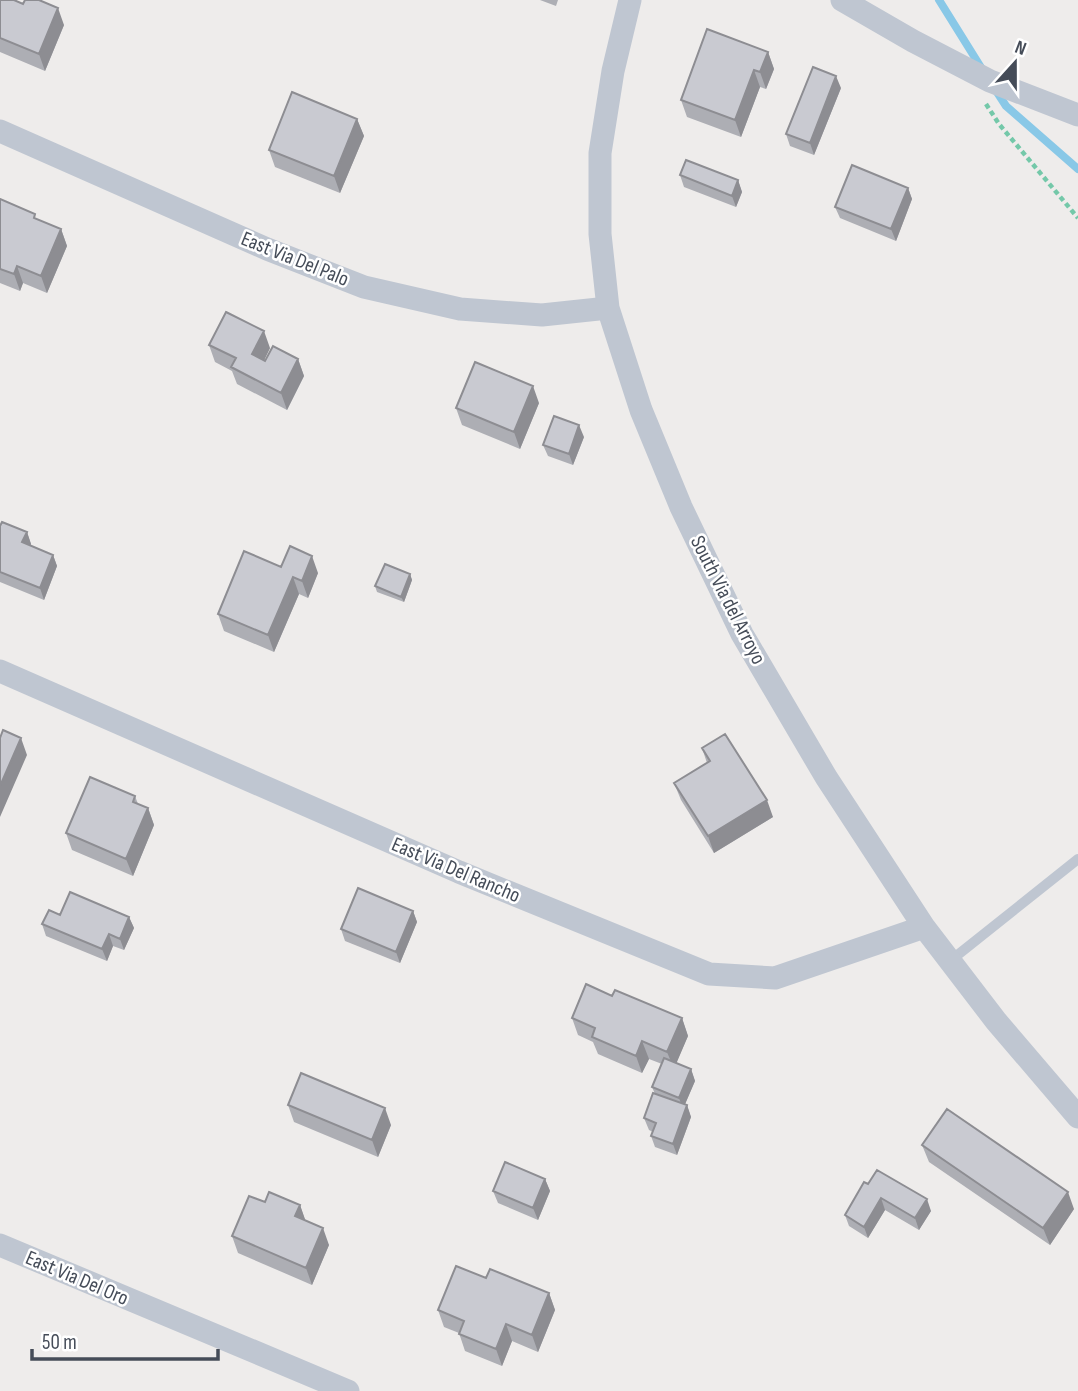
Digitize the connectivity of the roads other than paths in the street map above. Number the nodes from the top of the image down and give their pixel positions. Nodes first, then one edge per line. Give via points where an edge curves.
1 (630, 0) edge
2 (842, 0) edge
3 (1078, 115) edge
4 (0, 131) edge
5 (608, 308) junction
6 (0, 671) edge
7 (1078, 859) edge
8 (924, 927) junction
9 (950, 961) junction
10 (1078, 1117) edge
11 (0, 1245) edge
12 (348, 1391) edge

1 - 5 street, South Via del Arroyo via 600,153 600,234
2 - 3 street via 990,80
4 - 5 street, East Via Del Palo via 364,287 460,309 542,315
5 - 8 street, South Via del Arroyo via 641,410 742,634 826,777
6 - 8 street, East Via Del Rancho via 459,872 709,974 775,978
7 - 9 lane
8 - 9 street, South Via del Arroyo
9 - 10 street, South Via del Arroyo
11 - 12 street, East Via Del Oro

